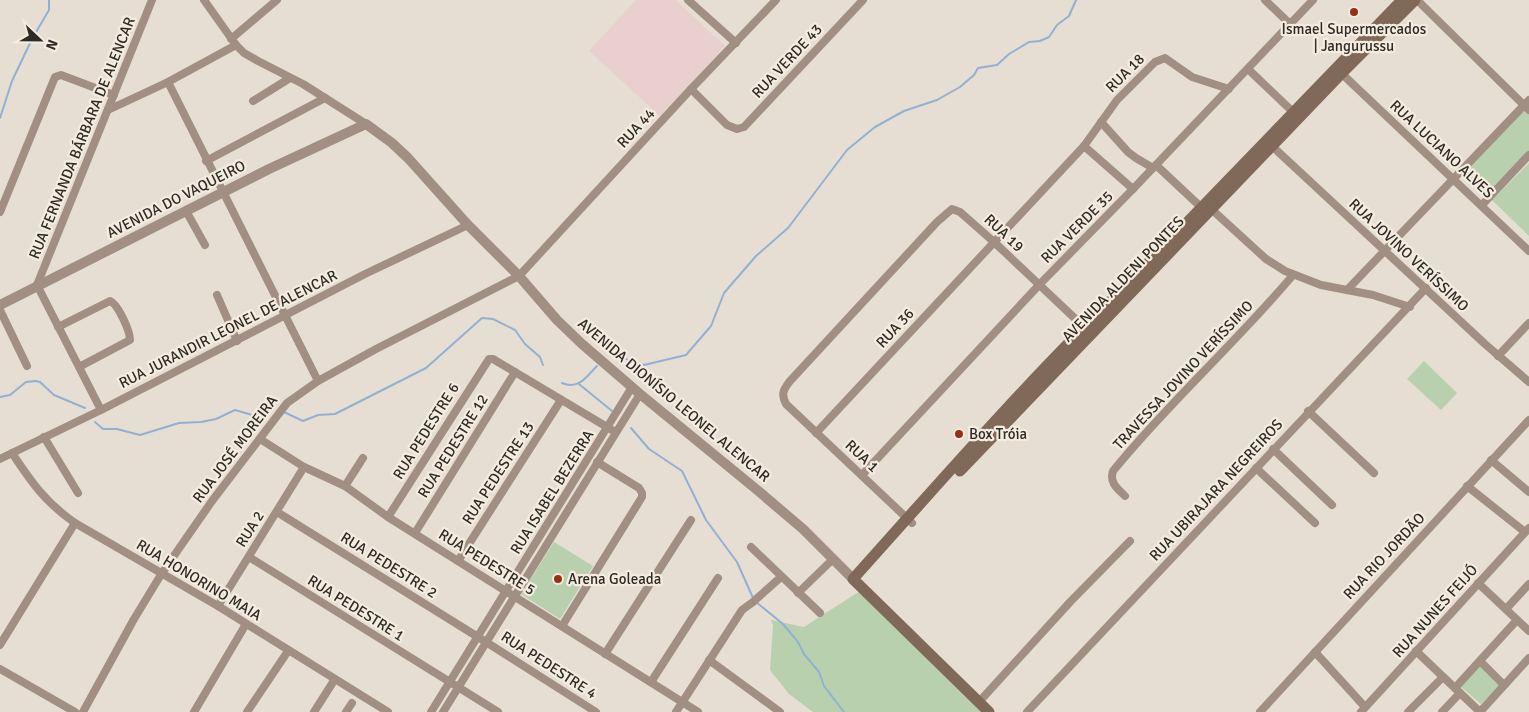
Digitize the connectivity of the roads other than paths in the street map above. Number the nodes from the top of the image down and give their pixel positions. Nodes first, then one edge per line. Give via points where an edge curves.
1 (152, 0) edge
2 (204, 0) edge
3 (277, 0) edge
4 (688, 0) edge
5 (764, 0) edge
6 (863, 0) edge
7 (1265, 0) edge
8 (1313, 0) edge
9 (1402, 0) edge
10 (1416, 0) edge
11 (774, 3) edge
12 (1290, 24) junction
13 (233, 42) junction
14 (736, 43) junction
15 (1248, 69) junction
16 (1339, 71) junction
17 (290, 78) junction
18 (168, 82) junction
19 (691, 89) junction
20 (1229, 89) junction
21 (114, 95) junction
22 (325, 98) junction
23 (253, 101) dead end
24 (1527, 105) edge
25 (108, 110) junction
26 (1293, 112) junction
27 (1101, 122) junction
28 (366, 124) junction
29 (1084, 146) junction
30 (1273, 147) junction
31 (1529, 155) edge
32 (206, 161) junction
33 (1155, 166) junction
34 (1453, 178) junction
35 (1133, 190) junction
36 (223, 192) junction
37 (1482, 205) junction
38 (1207, 209) junction
39 (186, 211) junction
40 (0, 212) edge
41 (468, 225) junction
42 (994, 242) junction
43 (204, 245) dead end
44 (1384, 250) junction
45 (1529, 251) edge
46 (1293, 275) junction
47 (519, 276) junction
48 (37, 285) junction
49 (1039, 285) junction
50 (1426, 288) junction
51 (1346, 290) junction
52 (217, 295) dead end
53 (0, 305) edge
54 (1410, 307) junction
55 (0, 310) edge
56 (284, 316) junction
57 (1529, 323) edge
58 (58, 327) junction
59 (1084, 327) junction
60 (237, 340) junction
61 (1498, 356) junction
62 (27, 366) dead end
63 (79, 367) junction
64 (515, 372) junction
65 (318, 382) junction
66 (1529, 382) edge
67 (636, 391) junction
68 (561, 400) junction
69 (100, 410) junction
70 (792, 410) joint
71 (1308, 412) junction
72 (1529, 420) edge
73 (608, 427) junction
74 (616, 432) junction
75 (816, 434) junction
76 (44, 437) junction
77 (260, 439) junction
78 (1273, 450) junction
79 (12, 453) junction
80 (363, 458) dead end
81 (0, 459) edge
82 (1492, 460) junction
83 (597, 462) junction
84 (304, 467) junction
85 (1256, 468) junction
86 (1374, 473) dead end
87 (862, 475) junction
88 (345, 486) junction
89 (1467, 486) junction
90 (1529, 492) edge
91 (78, 493) dead end
92 (1125, 496) dead end
93 (1332, 505) dead end
94 (277, 512) junction
95 (388, 517) junction
96 (691, 520) dead end
97 (910, 521) junction
98 (75, 522) junction
99 (1315, 523) dead end
100 (1527, 530) edge
101 (415, 533) junction
102 (1130, 541) dead end
103 (751, 547) dead end
104 (249, 557) junction
105 (832, 560) junction
106 (458, 561) junction
107 (162, 573) junction
108 (781, 577) junction
109 (718, 578) dead end
110 (856, 582) junction
111 (1478, 583) junction
112 (1529, 584) edge
113 (507, 591) junction
114 (798, 593) junction
115 (515, 596) junction
116 (218, 606) junction
117 (1506, 609) junction
118 (820, 613) dead end
119 (1518, 620) junction
120 (246, 624) junction
121 (562, 626) junction
122 (1529, 631) edge
123 (478, 637) junction
124 (486, 642) junction
125 (0, 645) edge
126 (288, 651) junction
127 (1315, 652) junction
128 (1416, 652) junction
129 (606, 654) junction
130 (1529, 658) edge
131 (709, 660) junction
132 (1480, 661) junction
133 (0, 670) edge
134 (1443, 677) junction
135 (335, 679) junction
136 (450, 682) junction
137 (651, 682) junction
138 (1504, 686) junction
139 (458, 687) junction
140 (1457, 690) junction
141 (352, 702) dead end
142 (682, 702) junction
143 (978, 702) junction
144 (1363, 710) edge
145 (75, 712) edge
146 (83, 712) edge
147 (194, 712) edge
148 (247, 712) edge
149 (314, 712) edge
150 (346, 712) edge
151 (388, 712) edge
152 (431, 712) edge
153 (443, 712) edge
154 (498, 712) edge
155 (596, 712) edge
156 (676, 712) edge
157 (698, 712) edge
158 (780, 712) edge
159 (989, 712) edge
160 (1028, 712) edge
161 (1260, 712) edge
162 (1408, 712) edge
163 (1442, 712) edge
164 (1480, 712) edge

1 - 21 street, RUA FERNANDA BÁRBARA DE ALENCAR
2 - 13 street, AVENIDA DIONÍSIO LEONEL ALENCAR
3 - 13 street
4 - 14 street
5 - 11 street
6 - 19 street, RUA VERDE 43 via 742,129 727,125
7 - 12 street
8 - 12 street, RUA VERDE 35
9 - 16 main road, AVENIDA ALDENI PONTES
10 - 16 main road, AVENIDA ALDENI PONTES
10 - 24 street
11 - 14 street, RUA 44
12 - 15 street, RUA VERDE 35
13 - 17 street, AVENIDA DIONÍSIO LEONEL ALENCAR via 258,61
13 - 18 street
14 - 19 street, RUA 44
15 - 20 street, RUA VERDE 35
15 - 26 street
16 - 26 main road, AVENIDA ALDENI PONTES
16 - 30 main road, AVENIDA ALDENI PONTES
16 - 34 street, RUA LUCIANO ALVES
17 - 22 street, AVENIDA DIONÍSIO LEONEL ALENCAR
17 - 23 street
18 - 25 street
18 - 32 street
19 - 47 street, RUA 44
20 - 27 street, RUA 18 via 1192,76 1161,58 1118,100
20 - 33 street, RUA VERDE 35
21 - 25 street, RUA FERNANDA BÁRBARA DE ALENCAR
21 - 40 street via 61,75 55,77
22 - 28 street, AVENIDA DIONÍSIO LEONEL ALENCAR
22 - 32 street
24 - 34 street
25 - 48 street, RUA FERNANDA BÁRBARA DE ALENCAR
26 - 38 main road, AVENIDA ALDENI PONTES
27 - 29 street, RUA 18
27 - 33 street via 1128,152
28 - 36 street, AVENIDA DO VAQUEIRO
28 - 41 street, AVENIDA DIONÍSIO LEONEL ALENCAR via 398,148
29 - 35 street
29 - 42 street, RUA 18
30 - 38 main road, AVENIDA ALDENI PONTES
30 - 44 street, RUA JOVINO VERÍSSIMO
31 - 37 street
32 - 36 street
33 - 35 street, RUA VERDE 35
33 - 38 street
34 - 37 street, RUA LUCIANO ALVES
34 - 44 street
35 - 49 street, RUA VERDE 35
36 - 39 street, AVENIDA DO VAQUEIRO
36 - 56 street
37 - 45 street, RUA LUCIANO ALVES
38 - 46 street via 1266,259
38 - 59 main road, AVENIDA ALDENI PONTES
38 - 97 main road, AVENIDA ALDENI PONTES
39 - 43 street
39 - 48 street, AVENIDA DO VAQUEIRO
41 - 47 street, AVENIDA DIONÍSIO LEONEL ALENCAR
41 - 56 street, RUA JURANDIR LEONEL DE ALENCAR
42 - 49 street, RUA 19
42 - 70 street, RUA 19 via 960,212 948,211 783,390 784,399
42 - 75 street, RUA 36
44 - 50 street, RUA JOVINO VERÍSSIMO
44 - 51 street
46 - 51 street
46 - 92 street, TRAVESSA JOVINO VERÍSSIMO via 1112,471 1114,484
47 - 65 street, RUA JOSÉ MOREIRA
47 - 67 street, AVENIDA DIONÍSIO LEONEL ALENCAR via 557,320
48 - 53 street, AVENIDA DO VAQUEIRO
48 - 58 street
49 - 59 street, RUA 19
49 - 87 street, RUA VERDE 35
50 - 54 street, RUA UBIRAJARA NEGREIROS
50 - 61 street, RUA JOVINO VERÍSSIMO
51 - 54 street
52 - 60 street
54 - 71 street, RUA UBIRAJARA NEGREIROS
55 - 62 street
56 - 60 street, RUA JURANDIR LEONEL DE ALENCAR
56 - 65 street
57 - 61 street
58 - 63 street
58 - 63 street via 110,301 115,303 130,340
59 - 97 main road, AVENIDA ALDENI PONTES via 991,425
60 - 69 street, RUA JURANDIR LEONEL DE ALENCAR
61 - 66 street, RUA JOVINO VERÍSSIMO
63 - 69 street
64 - 68 street
64 - 95 street, RUA PEDESTRE 6 via 493,359 488,360
64 - 101 street, RUA PEDESTRE 12
65 - 77 street, RUA JOSÉ MOREIRA via 282,408
67 - 73 street, RUA ISABEL BEZERRA
67 - 74 street, RUA ISABEL BEZERRA
67 - 105 street, AVENIDA DIONÍSIO LEONEL ALENCAR via 756,489
68 - 73 street
68 - 106 street, RUA PEDESTRE 13
69 - 76 street, RUA JURANDIR LEONEL DE ALENCAR
70 - 75 street, RUA 1
71 - 78 street, RUA UBIRAJARA NEGREIROS
71 - 86 street
72 - 82 street, RUA RIO JORDÃO
73 - 74 street
73 - 113 street, RUA ISABEL BEZERRA
74 - 83 street, RUA ISABEL BEZERRA
75 - 87 street, RUA 1
76 - 79 street, RUA JURANDIR LEONEL DE ALENCAR
76 - 91 street
77 - 84 street, RUA PEDESTRE 5
77 - 107 street, RUA JOSÉ MOREIRA
78 - 85 street, RUA UBIRAJARA NEGREIROS
78 - 93 street
79 - 81 street, RUA JURANDIR LEONEL DE ALENCAR
79 - 98 street, RUA HONORINO MAIA via 46,499
80 - 88 street
82 - 89 street, RUA RIO JORDÃO
82 - 90 street
83 - 115 street, RUA ISABEL BEZERRA
83 - 121 street via 639,488 642,497
84 - 88 street, RUA PEDESTRE 5
84 - 94 street, RUA 2
85 - 99 street
85 - 160 street, RUA UBIRAJARA NEGREIROS
87 - 97 street, RUA 1
88 - 95 street, RUA PEDESTRE 5
89 - 100 street
89 - 127 street, RUA RIO JORDÃO
94 - 104 street, RUA 2
94 - 123 street, RUA PEDESTRE 2
95 - 101 street, RUA PEDESTRE 5
96 - 129 street
97 - 110 main road, AVENIDA ALDENI PONTES
98 - 107 street, RUA HONORINO MAIA
98 - 125 street
100 - 111 street, RUA NUNES FEIJÓ
101 - 106 street, RUA PEDESTRE 5
102 - 143 street
103 - 108 street
104 - 116 street, RUA 2
104 - 136 street, RUA PEDESTRE 1
105 - 110 street, AVENIDA DIONÍSIO LEONEL ALENCAR
105 - 114 street
106 - 113 street, RUA PEDESTRE 5
107 - 116 street, RUA HONORINO MAIA
107 - 146 street, RUA JOSÉ MOREIRA
108 - 114 street
108 - 131 street via 742,610
109 - 137 street
110 - 143 main road, AVENIDA DIONÍSIO LEONEL ALENCAR
111 - 117 street
111 - 128 street, RUA NUNES FEIJÓ
112 - 117 street
113 - 115 street, RUA PEDESTRE 5
113 - 123 street, RUA ISABEL BEZERRA
114 - 118 street
115 - 121 street, RUA PEDESTRE 5
115 - 124 street, RUA ISABEL BEZERRA
116 - 120 street, RUA HONORINO MAIA
117 - 119 street
119 - 122 street
119 - 132 street
120 - 126 street, RUA HONORINO MAIA
120 - 147 street
121 - 129 street, RUA PEDESTRE 5
123 - 124 street, RUA PEDESTRE 2
123 - 136 street, RUA ISABEL BEZERRA
124 - 139 street, RUA ISABEL BEZERRA
124 - 155 street, RUA PEDESTRE 4
126 - 135 street, RUA HONORINO MAIA
126 - 148 street
127 - 144 street
127 - 161 street, RUA RIO JORDÃO
128 - 134 street
128 - 144 street, RUA NUNES FEIJÓ
129 - 137 street, RUA PEDESTRE 5
130 - 138 street
131 - 142 street
131 - 158 street
132 - 138 street
132 - 140 street
133 - 145 street
134 - 140 street
134 - 162 street
135 - 149 street
135 - 151 street, RUA HONORINO MAIA
136 - 139 street, RUA PEDESTRE 1
136 - 152 street, RUA ISABEL BEZERRA
137 - 142 street, RUA PEDESTRE 5
138 - 164 street
139 - 153 street, RUA ISABEL BEZERRA
139 - 154 street, RUA PEDESTRE 1
140 - 163 street
140 - 164 street
141 - 150 street
142 - 156 street
142 - 157 street, RUA PEDESTRE 5
143 - 159 main road, AVENIDA DIONÍSIO LEONEL ALENCAR

